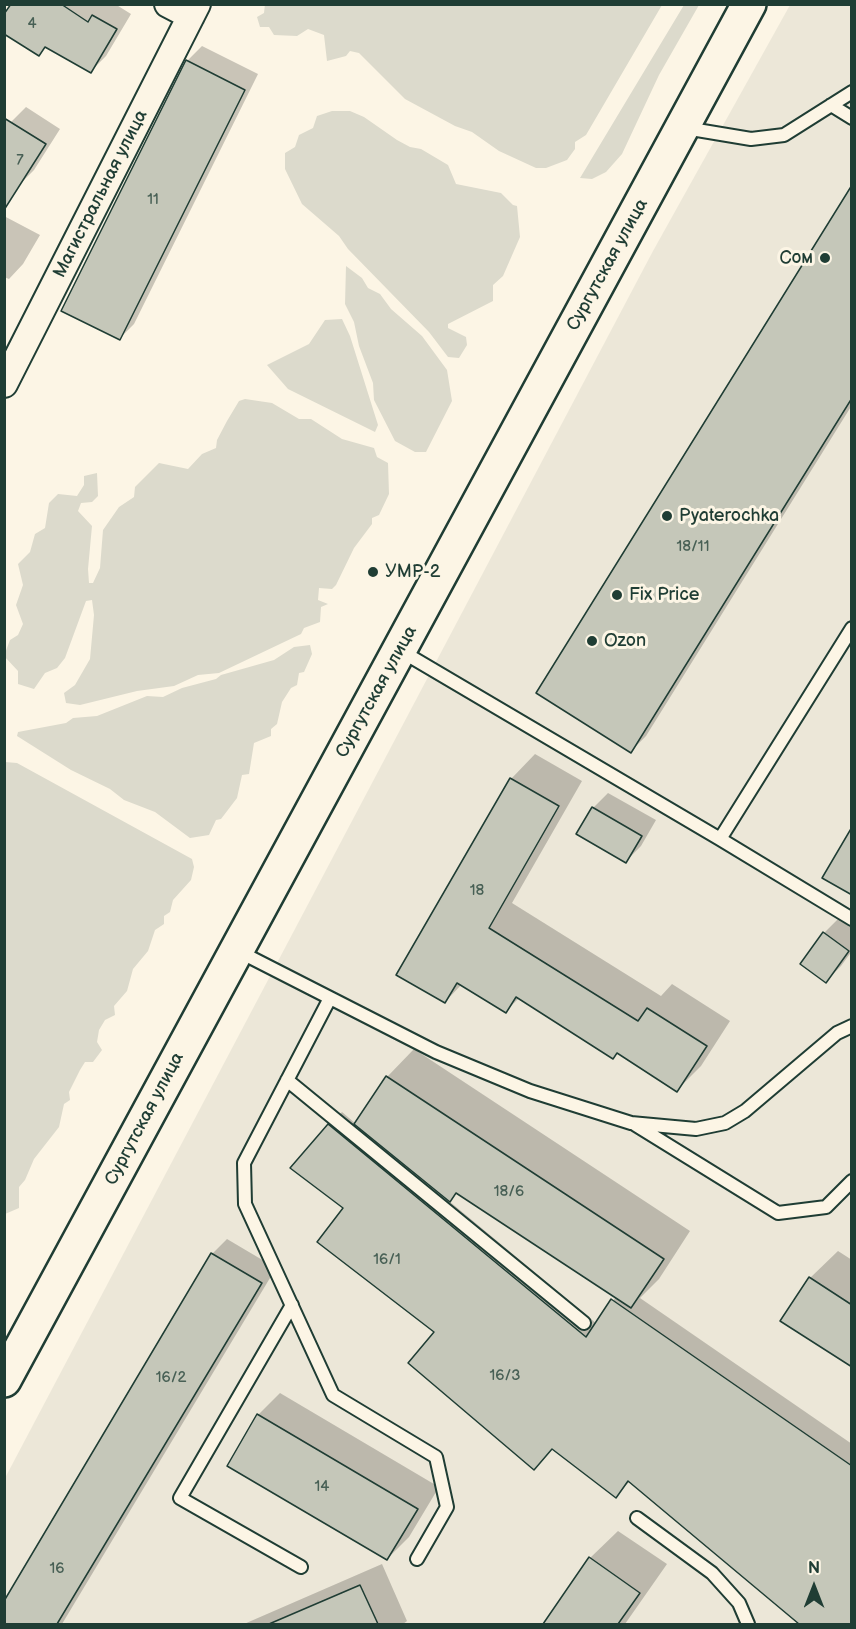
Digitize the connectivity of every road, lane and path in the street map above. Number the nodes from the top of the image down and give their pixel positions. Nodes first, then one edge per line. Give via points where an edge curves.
1 (749, 4) edge
2 (185, 8) edge
3 (852, 92) edge
4 (831, 105) junction
5 (852, 118) edge
6 (684, 127) junction
7 (4, 384) edge
8 (852, 628) edge
9 (400, 650) junction
10 (720, 839) junction
11 (852, 919) edge
12 (237, 951) junction
13 (330, 998) junction
14 (852, 1026) edge
15 (287, 1080) junction
16 (631, 1123) junction
17 (852, 1181) edge
18 (292, 1305) junction
19 (584, 1323) dead end
20 (4, 1380) edge
21 (637, 1518) dead end
22 (417, 1559) dead end
23 (301, 1567) dead end
24 (748, 1624) edge

1 - 6 main road, Сургутская улица
2 - 7 street, Магистральная улица
3 - 4 lane
4 - 5 lane
4 - 6 lane via 784,135 751,139
6 - 9 main road, Сургутская улица
8 - 10 lane
9 - 10 lane
9 - 12 main road, Сургутская улица
10 - 11 lane
12 - 13 lane
12 - 20 main road, Сургутская улица
13 - 15 lane
13 - 16 lane via 436,1052 530,1091
14 - 16 lane via 837,1033 725,1124 696,1129
15 - 18 lane via 244,1163 245,1204
15 - 19 lane
16 - 17 lane via 778,1212 826,1207
18 - 22 lane via 333,1395 436,1457 447,1507
18 - 23 lane via 180,1498
21 - 24 lane via 712,1573 739,1603

